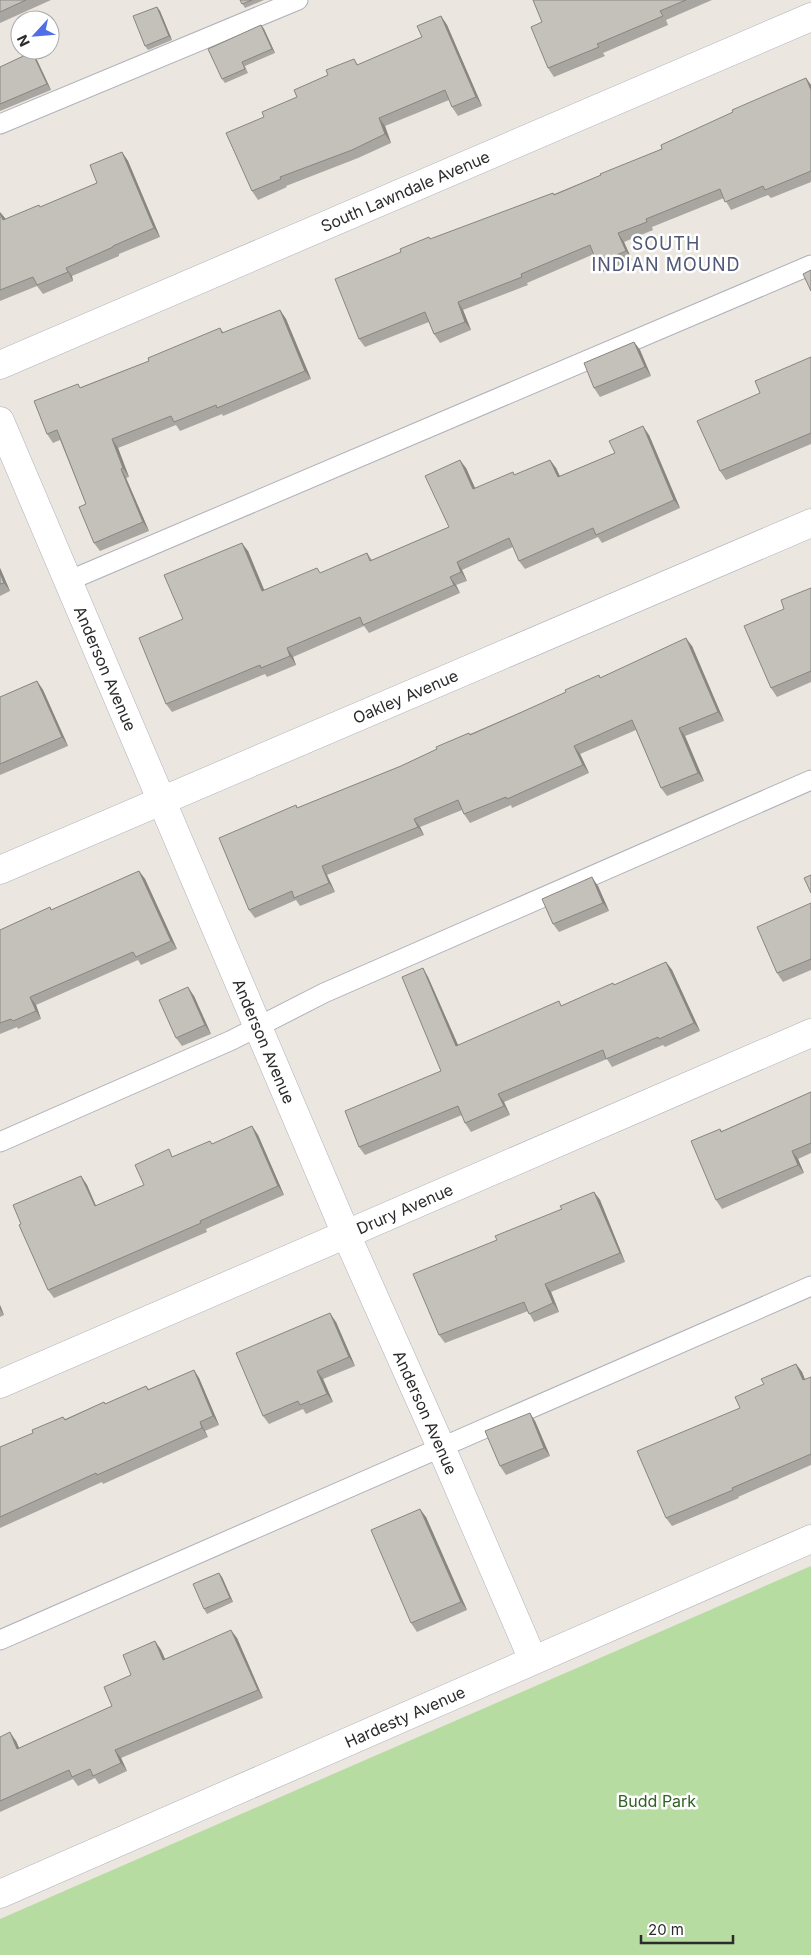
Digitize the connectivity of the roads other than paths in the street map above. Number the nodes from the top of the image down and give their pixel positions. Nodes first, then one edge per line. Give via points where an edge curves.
1 (298, 0) edge
2 (811, 18) edge
3 (0, 124) edge
4 (811, 265) edge
5 (0, 365) edge
6 (0, 421) edge
7 (811, 523) edge
8 (68, 581) junction
9 (811, 780) edge
10 (160, 800) junction
11 (0, 870) edge
12 (257, 1027) junction
13 (811, 1033) edge
14 (0, 1142) edge
15 (346, 1234) junction
16 (811, 1286) edge
17 (0, 1384) edge
18 (441, 1446) junction
19 (811, 1539) edge
20 (0, 1640) edge
21 (533, 1660) junction
22 (0, 1894) edge

1 - 3 lane
2 - 5 street, South Lawndale Avenue
4 - 8 lane
6 - 8 street, Anderson Avenue
7 - 10 street, Oakley Avenue
8 - 10 street, Anderson Avenue
9 - 12 lane via 324,993
10 - 11 street, Oakley Avenue
10 - 12 street, Anderson Avenue
12 - 14 lane
12 - 15 street, Anderson Avenue
13 - 15 street, Drury Avenue
15 - 17 street, Drury Avenue
15 - 18 street, Anderson Avenue
16 - 18 lane
18 - 20 lane
18 - 21 street, Anderson Avenue
19 - 21 street, Hardesty Avenue
21 - 22 street, Hardesty Avenue

